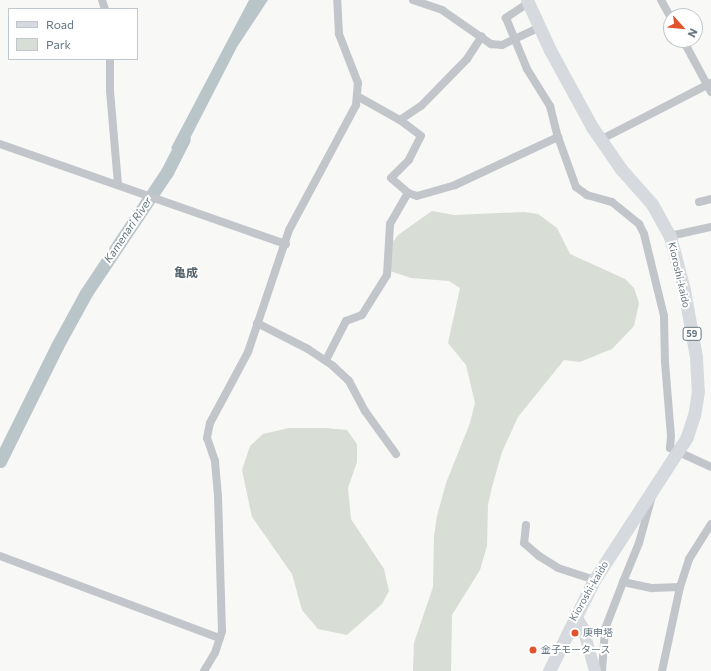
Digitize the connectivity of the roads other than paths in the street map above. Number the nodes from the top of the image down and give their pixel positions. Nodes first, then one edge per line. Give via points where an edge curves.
1 (337, 0) edge
2 (413, 0) edge
3 (528, 2) edge
4 (540, 27) junction
5 (482, 36) junction
6 (514, 40) junction
7 (688, 48) edge
8 (110, 60) edge
9 (709, 84) edge
10 (711, 92) edge
11 (357, 96) junction
12 (400, 120) junction
13 (558, 137) junction
14 (600, 140) junction
15 (0, 144) edge
16 (118, 185) junction
17 (408, 193) junction
18 (711, 199) edge
19 (699, 202) dead end
20 (711, 227) edge
21 (670, 236) junction
22 (286, 244) junction
23 (257, 323) junction
24 (326, 360) junction
25 (396, 454) dead end
26 (677, 454) junction
27 (711, 467) edge
28 (653, 490) junction
29 (711, 524) edge
30 (526, 525) dead end
31 (0, 556) edge
32 (594, 580) junction
33 (623, 582) junction
34 (680, 587) junction
35 (575, 615) junction
36 (219, 638) junction
37 (204, 671) edge
38 (549, 671) edge
39 (595, 671) edge
40 (602, 671) edge
41 (662, 671) edge

1 - 11 street via 339,34 358,84
2 - 5 street via 442,10
3 - 4 main road, Kioroshi-kaido / 59
3 - 6 street via 506,18
4 - 6 street
4 - 14 main road, Kioroshi-kaido / 59 via 574,96
5 - 6 street via 492,44 502,46
5 - 12 street via 468,59 421,106
6 - 13 street via 527,69 550,106
7 - 9 street
8 - 16 street
9 - 10 street
9 - 14 street
11 - 12 street
11 - 22 street via 356,105 289,230
12 - 17 street via 422,136 409,160 391,178
13 - 17 street via 454,185 418,196
13 - 26 street via 576,187 587,195 612,202 639,224 644,234 664,316 665,362 672,436 670,448
14 - 21 main road, Kioroshi-kaido / 59 via 621,170 652,204
15 - 16 street
16 - 22 street
17 - 24 street via 390,224 387,275 362,315 346,321
18 - 19 street
20 - 21 street
21 - 26 main road, Kioroshi-kaido / 59 via 684,290 696,357 698,391 690,428
22 - 23 street
23 - 24 street
23 - 36 street via 248,352 210,423 207,438 215,461 218,496 222,631
24 - 25 street via 349,381 365,411
26 - 27 street
26 - 28 main road, Kioroshi-kaido / 59
28 - 32 main road, Kioroshi-kaido / 59
28 - 33 street via 639,543
29 - 34 street via 689,559
30 - 32 street via 524,543 539,556 558,568
31 - 36 street
32 - 35 main road, Kioroshi-kaido / 59
33 - 34 street via 652,588
33 - 40 street via 604,629
34 - 41 street
35 - 38 main road, Kioroshi-kaido / 59
35 - 39 street via 583,628
36 - 37 street via 215,653

